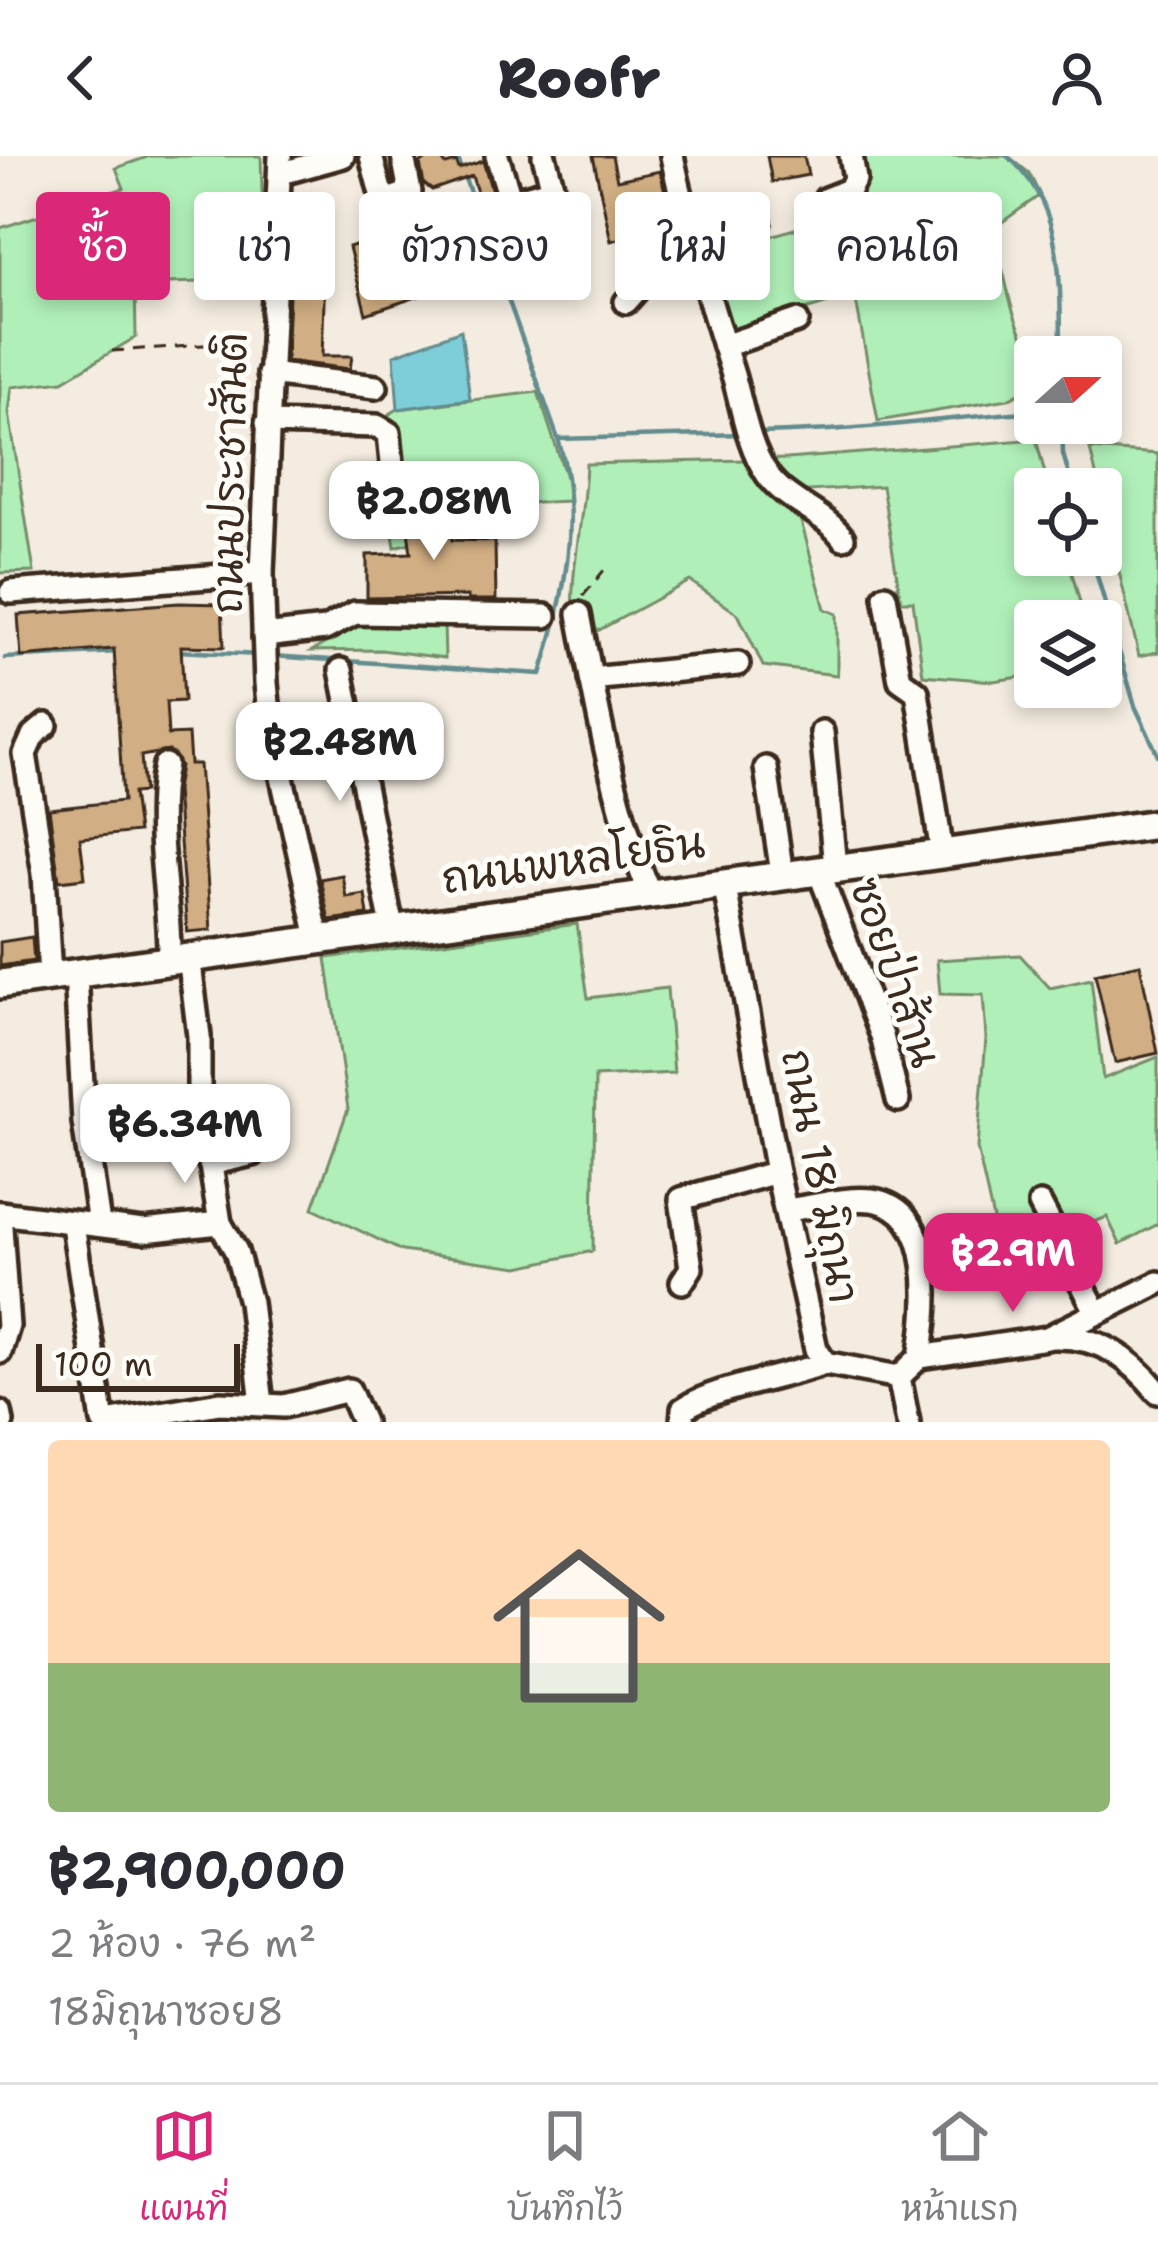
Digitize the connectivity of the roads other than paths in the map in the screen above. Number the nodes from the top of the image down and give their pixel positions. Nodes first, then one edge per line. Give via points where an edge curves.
1 (343, 156) edge
2 (371, 156) edge
3 (403, 156) edge
4 (497, 156) edge
5 (544, 156) edge
6 (672, 156) edge
7 (851, 156) edge
8 (281, 164) edge
9 (680, 192) edge
10 (844, 192) edge
11 (709, 300) edge
12 (797, 321) dead end
13 (724, 346) junction
14 (269, 374) junction
15 (376, 387) dead end
16 (267, 423) junction
17 (396, 504) dead end
18 (843, 538) dead end
19 (262, 573) junction
20 (11, 592) dead end
21 (885, 596) dead end
22 (579, 614) road end
23 (545, 616) dead end
24 (265, 649) junction
25 (738, 664) dead end
26 (341, 670) dead end
27 (592, 679) junction
28 (46, 724) dead end
29 (822, 732) dead end
30 (165, 765) dead end
31 (766, 768) dead end
32 (1158, 824) edge
33 (942, 853) junction
34 (827, 868) junction
35 (782, 874) junction
36 (724, 882) junction
37 (649, 892) junction
38 (392, 927) junction
39 (317, 938) junction
40 (179, 958) junction
41 (63, 975) junction
42 (0, 985) edge
43 (898, 1100) dead end
44 (254, 1154) dead end
45 (210, 1164) junction
46 (777, 1172) junction
47 (1040, 1204) dead end
48 (786, 1210) junction
49 (0, 1213) edge
50 (220, 1222) junction
51 (98, 1224) junction
52 (73, 1225) junction
53 (682, 1282) dead end
54 (1158, 1283) edge
55 (1097, 1313) junction
56 (1047, 1338) junction
57 (0, 1352) edge
58 (920, 1357) junction
59 (825, 1363) junction
60 (899, 1377) junction
61 (1158, 1392) edge
62 (253, 1410) edge
63 (0, 1412) edge
64 (164, 1418) edge
65 (2, 1422) edge
66 (104, 1422) edge
67 (363, 1422) edge
68 (682, 1422) edge
69 (908, 1422) edge

1 - 8 street
2 - 3 street via 388,200 410,192
4 - 5 street via 511,201 553,189
6 - 9 street
7 - 10 street via 855,178
8 - 14 street, ถนนประชาสันติ
11 - 13 street
12 - 13 street
13 - 18 street via 767,475
14 - 15 street
14 - 16 street, ถนนประชาสันติ
16 - 17 street via 389,433
16 - 19 street, ถนนประชาสันติ
19 - 20 street
19 - 24 street, ถนนประชาสันติ
21 - 33 street via 900,680 917,692
22 - 27 street
23 - 24 street via 355,613
24 - 39 street, ถนนประชาสันติ via 270,724
25 - 27 street
26 - 38 street
27 - 37 street via 628,839
28 - 41 street via 25,754
29 - 34 street, ซอยป่าส้าน
30 - 40 street via 159,793
31 - 35 street
32 - 33 main road, ถนนพหลโยธิน
33 - 34 main road, ถนนพหลโยธิน
34 - 35 main road, ถนนพหลโยธิน
34 - 43 street, ซอยป่าส้าน
35 - 36 main road, ถนนพหลโยธิน
36 - 37 main road, ถนนพหลโยธิน
36 - 46 street, ถนน 18 มิถุนา
37 - 38 main road, ถนนพหลโยธิน
38 - 39 main road, ถนนพหลโยธิน
39 - 40 main road, ถนนพหลโยธิน
40 - 41 main road, ถนนพหลโยธิน
40 - 45 street via 199,1036
41 - 42 main road, ถนนพหลโยธิน
41 - 51 street
44 - 45 street
45 - 50 street
46 - 48 street, ถนน 18 มิถุนา
46 - 53 street via 681,1199 692,1268
47 - 55 street
48 - 58 street via 871,1200 906,1218 926,1282
48 - 59 street, ถนน 18 มิถุนา
49 - 52 street
49 - 57 street via 8,1325
50 - 51 street via 143,1232
50 - 62 street via 250,1302
51 - 52 street
52 - 66 street
54 - 55 street
55 - 56 street
56 - 58 street
56 - 61 street via 1101,1344 1136,1365
58 - 60 street
59 - 60 street, ถนน 18 มิถุนา
59 - 68 street via 697,1400 683,1409
60 - 69 street
62 - 64 street via 220,1403
62 - 67 street via 349,1390
63 - 65 street
64 - 66 street

